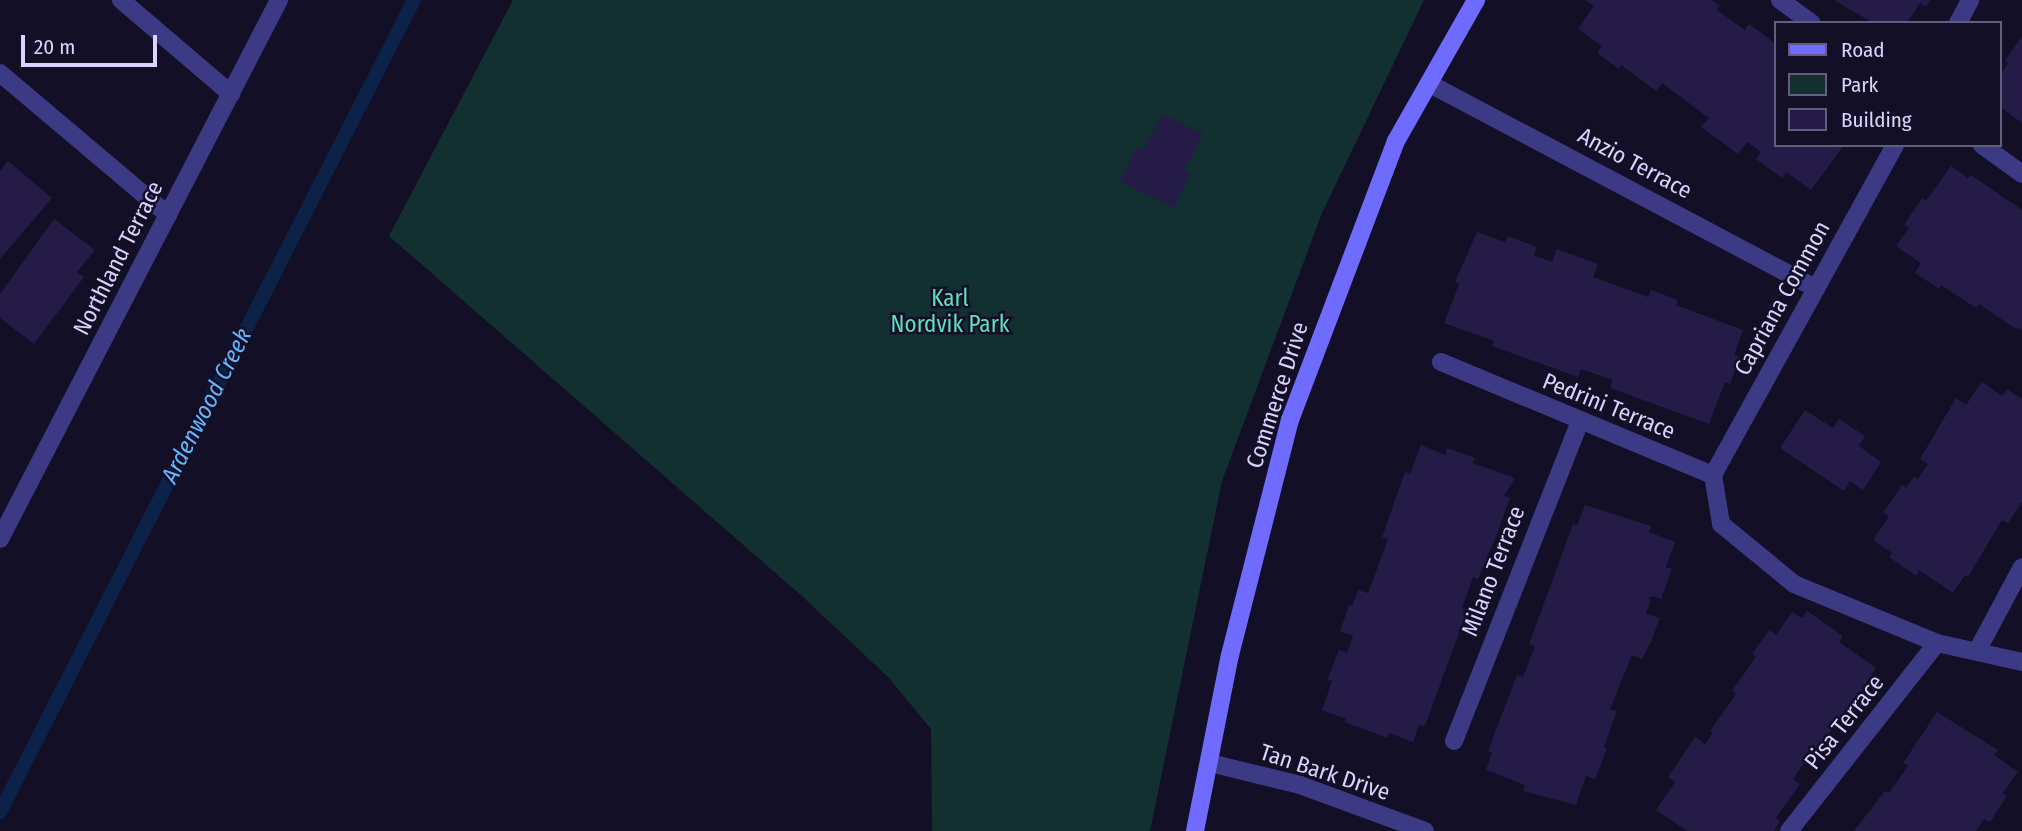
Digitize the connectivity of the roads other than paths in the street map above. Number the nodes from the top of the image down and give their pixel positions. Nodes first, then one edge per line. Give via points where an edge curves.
1 (121, 0) edge
2 (279, 0) edge
3 (1476, 0) edge
4 (1780, 0) edge
5 (1970, 0) edge
6 (1809, 21) edge
7 (1959, 21) edge
8 (0, 73) edge
9 (1430, 84) junction
10 (230, 94) junction
11 (1894, 147) edge
12 (1985, 147) edge
13 (2022, 174) edge
14 (168, 215) junction
15 (1816, 288) junction
16 (1441, 362) dead end
17 (1580, 421) junction
18 (1713, 475) junction
19 (0, 539) edge
20 (2022, 567) edge
21 (1937, 643) junction
22 (1977, 651) junction
23 (2022, 662) edge
24 (1454, 741) dead end
25 (1210, 763) junction
26 (1195, 831) edge
27 (1425, 831) edge
28 (1789, 831) edge

1 - 10 street
2 - 10 street, Northland Terrace
3 - 9 street, Commerce Drive
4 - 6 street
5 - 7 street
8 - 14 street
9 - 15 street, Anzio Terrace
9 - 25 street, Commerce Drive via 1396,141 1290,420 1230,655
10 - 14 street, Northland Terrace
11 - 15 street, Capriana Common
12 - 13 street
14 - 19 street, Northland Terrace
15 - 18 street, Capriana Common
16 - 17 street, Pedrini Terrace
17 - 18 street, Pedrini Terrace
17 - 24 street, Milano Terrace
18 - 21 street via 1721,524 1794,584
20 - 22 street
21 - 22 street
21 - 28 street, Pisa Terrace
22 - 23 street
25 - 26 street, Commerce Drive
25 - 27 street, Tan Bark Drive via 1300,785

